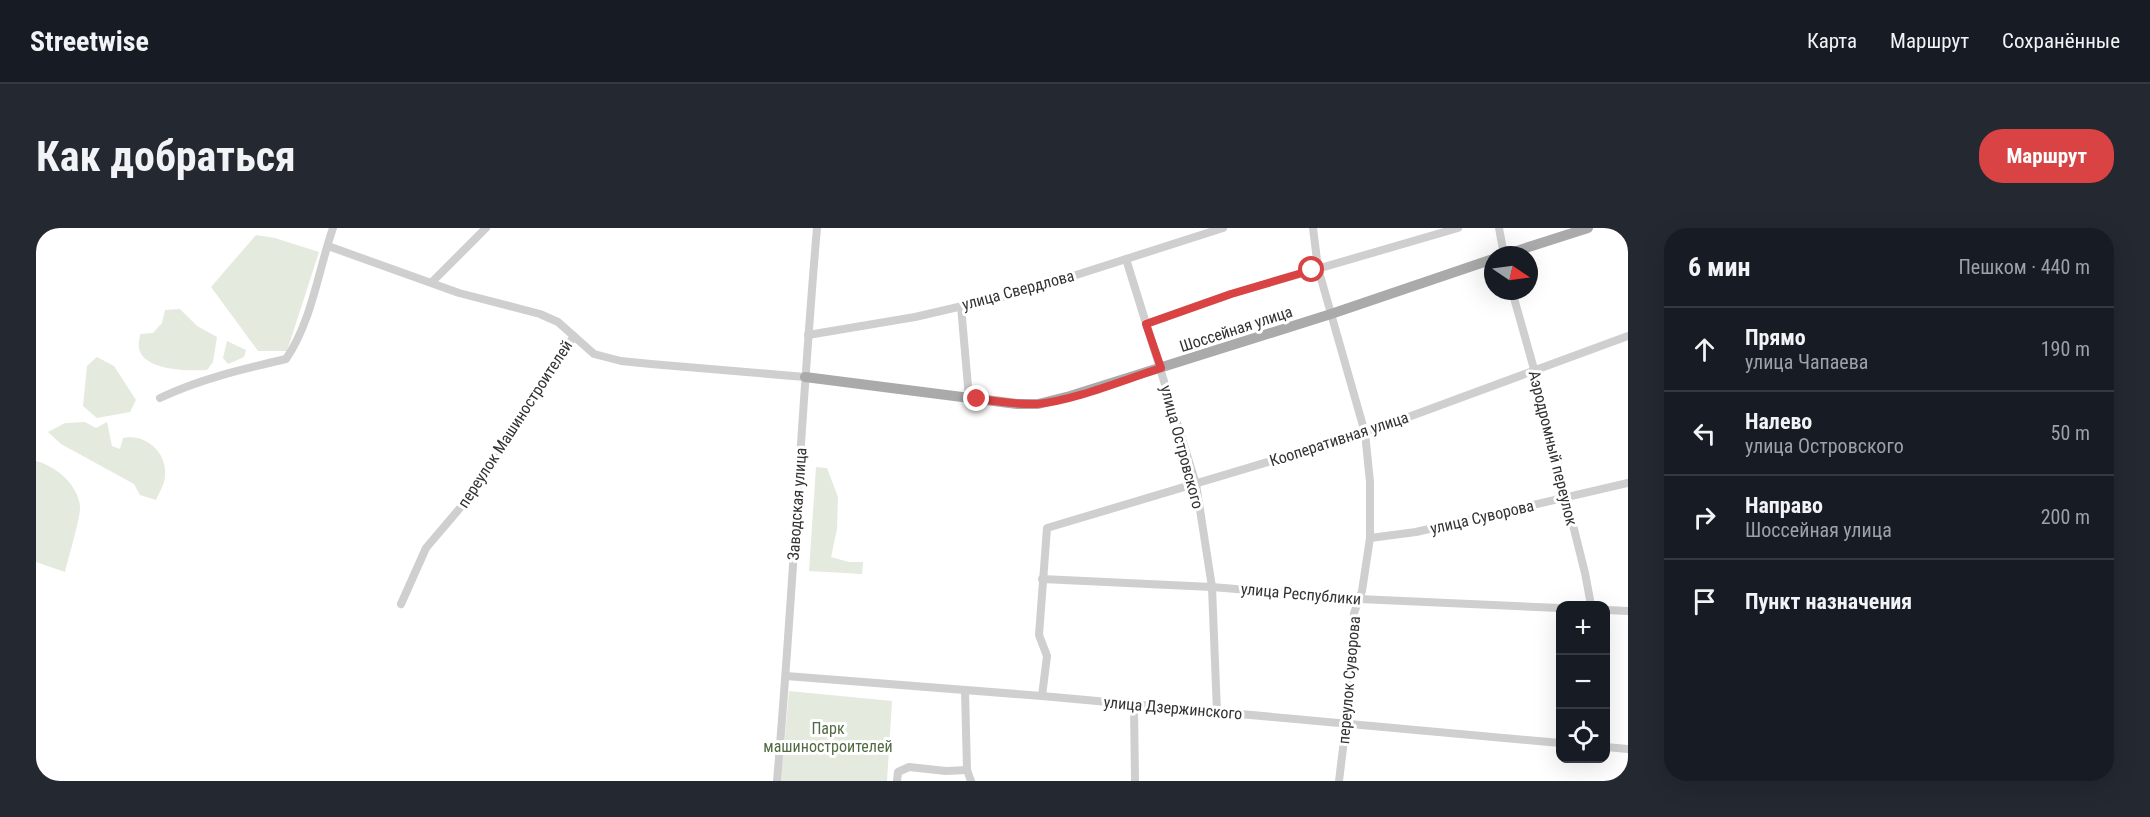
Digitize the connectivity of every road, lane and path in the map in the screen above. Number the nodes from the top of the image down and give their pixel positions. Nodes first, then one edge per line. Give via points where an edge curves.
1 (333, 228) edge
2 (486, 228) edge
3 (818, 228) edge
4 (1223, 228) edge
5 (1313, 228) edge
6 (1458, 228) edge
7 (1498, 228) edge
8 (1588, 228) edge
9 (328, 246) junction
10 (1502, 246) edge
11 (1532, 246) edge
12 (1126, 259) junction
13 (1484, 262) edge
14 (1318, 268) junction
15 (432, 282) junction
16 (1515, 300) edge
17 (961, 306) junction
18 (1331, 314) junction
19 (1146, 324) junction
20 (808, 335) junction
21 (574, 336) junction
22 (1628, 336) edge
23 (1161, 368) junction
24 (1534, 369) junction
25 (805, 377) junction
26 (160, 398) dead end
27 (969, 398) junction
28 (1365, 433) junction
29 (1628, 483) edge
30 (1196, 484) junction
31 (1566, 498) junction
32 (1370, 538) junction
33 (1042, 579) junction
34 (1212, 587) junction
35 (1359, 599) junction
36 (1590, 601) edge
37 (401, 604) dead end
38 (1556, 608) edge
39 (1610, 610) edge
40 (1628, 611) edge
41 (786, 676) junction
42 (965, 690) junction
43 (1042, 696) junction
44 (1134, 705) junction
45 (1217, 712) junction
46 (1346, 724) junction
47 (1556, 743) edge
48 (1610, 747) edge
49 (1628, 749) edge
50 (967, 770) junction
51 (777, 781) edge
52 (897, 781) edge
53 (971, 781) edge
54 (1135, 781) edge
55 (1339, 781) edge

1 - 9 street
2 - 15 street
3 - 20 street, Заводская улица
4 - 12 street, улица Свердлова
5 - 14 street, переулок Суворова
6 - 14 street
7 - 10 street
8 - 11 main road
9 - 15 street
9 - 26 street via 303,326 286,359 230,372
12 - 17 street, улица Свердлова
12 - 19 street, улица Островского
13 - 18 main road, Шоссейная улица
14 - 18 street, переулок Суворова
14 - 19 street
15 - 21 street via 540,314 558,322
16 - 24 street, Аэродромный переулок
17 - 20 street, улица Свердлова
17 - 27 street
18 - 23 main road, Шоссейная улица
18 - 28 street, переулок Суворова
19 - 23 street, улица Островского
20 - 25 street, Заводская улица
21 - 25 street via 594,354 621,361
21 - 37 street, переулок Машиностроителей via 477,488 426,548
22 - 24 street, Кооперативная улица
23 - 27 main road, Шоссейная улица via 1038,404
23 - 30 street, улица Островского
24 - 28 street, Кооперативная улица
24 - 31 street, Аэродромный переулок
25 - 27 main road, Шоссейная улица
25 - 41 street, Заводская улица
28 - 30 street, Кооперативная улица
28 - 32 street, переулок Суворова
29 - 31 street, улица Суворова
30 - 33 street, Кооперативная улица via 1047,528
30 - 34 street, улица Островского
31 - 32 street, улица Суворова via 1416,532
31 - 36 street, Аэродромный переулок
32 - 35 street, переулок Суворова
33 - 34 street, улица Республики
33 - 43 street via 1039,635 1047,656
34 - 35 street, улица Республики
34 - 45 street, улица Островского
35 - 38 street, улица Республики
35 - 46 street, переулок Суворова via 1354,613
39 - 40 street
41 - 42 street, улица Дзержинского
41 - 51 street, Заводская улица
42 - 43 street, улица Дзержинского
42 - 50 street
43 - 44 street, улица Дзержинского
44 - 45 street, улица Дзержинского
44 - 54 street
45 - 46 street, улица Дзержинского
46 - 47 street, улица Дзержинского
46 - 55 street, переулок Суворова
48 - 49 street
50 - 52 street via 909,767 898,772
50 - 53 street

